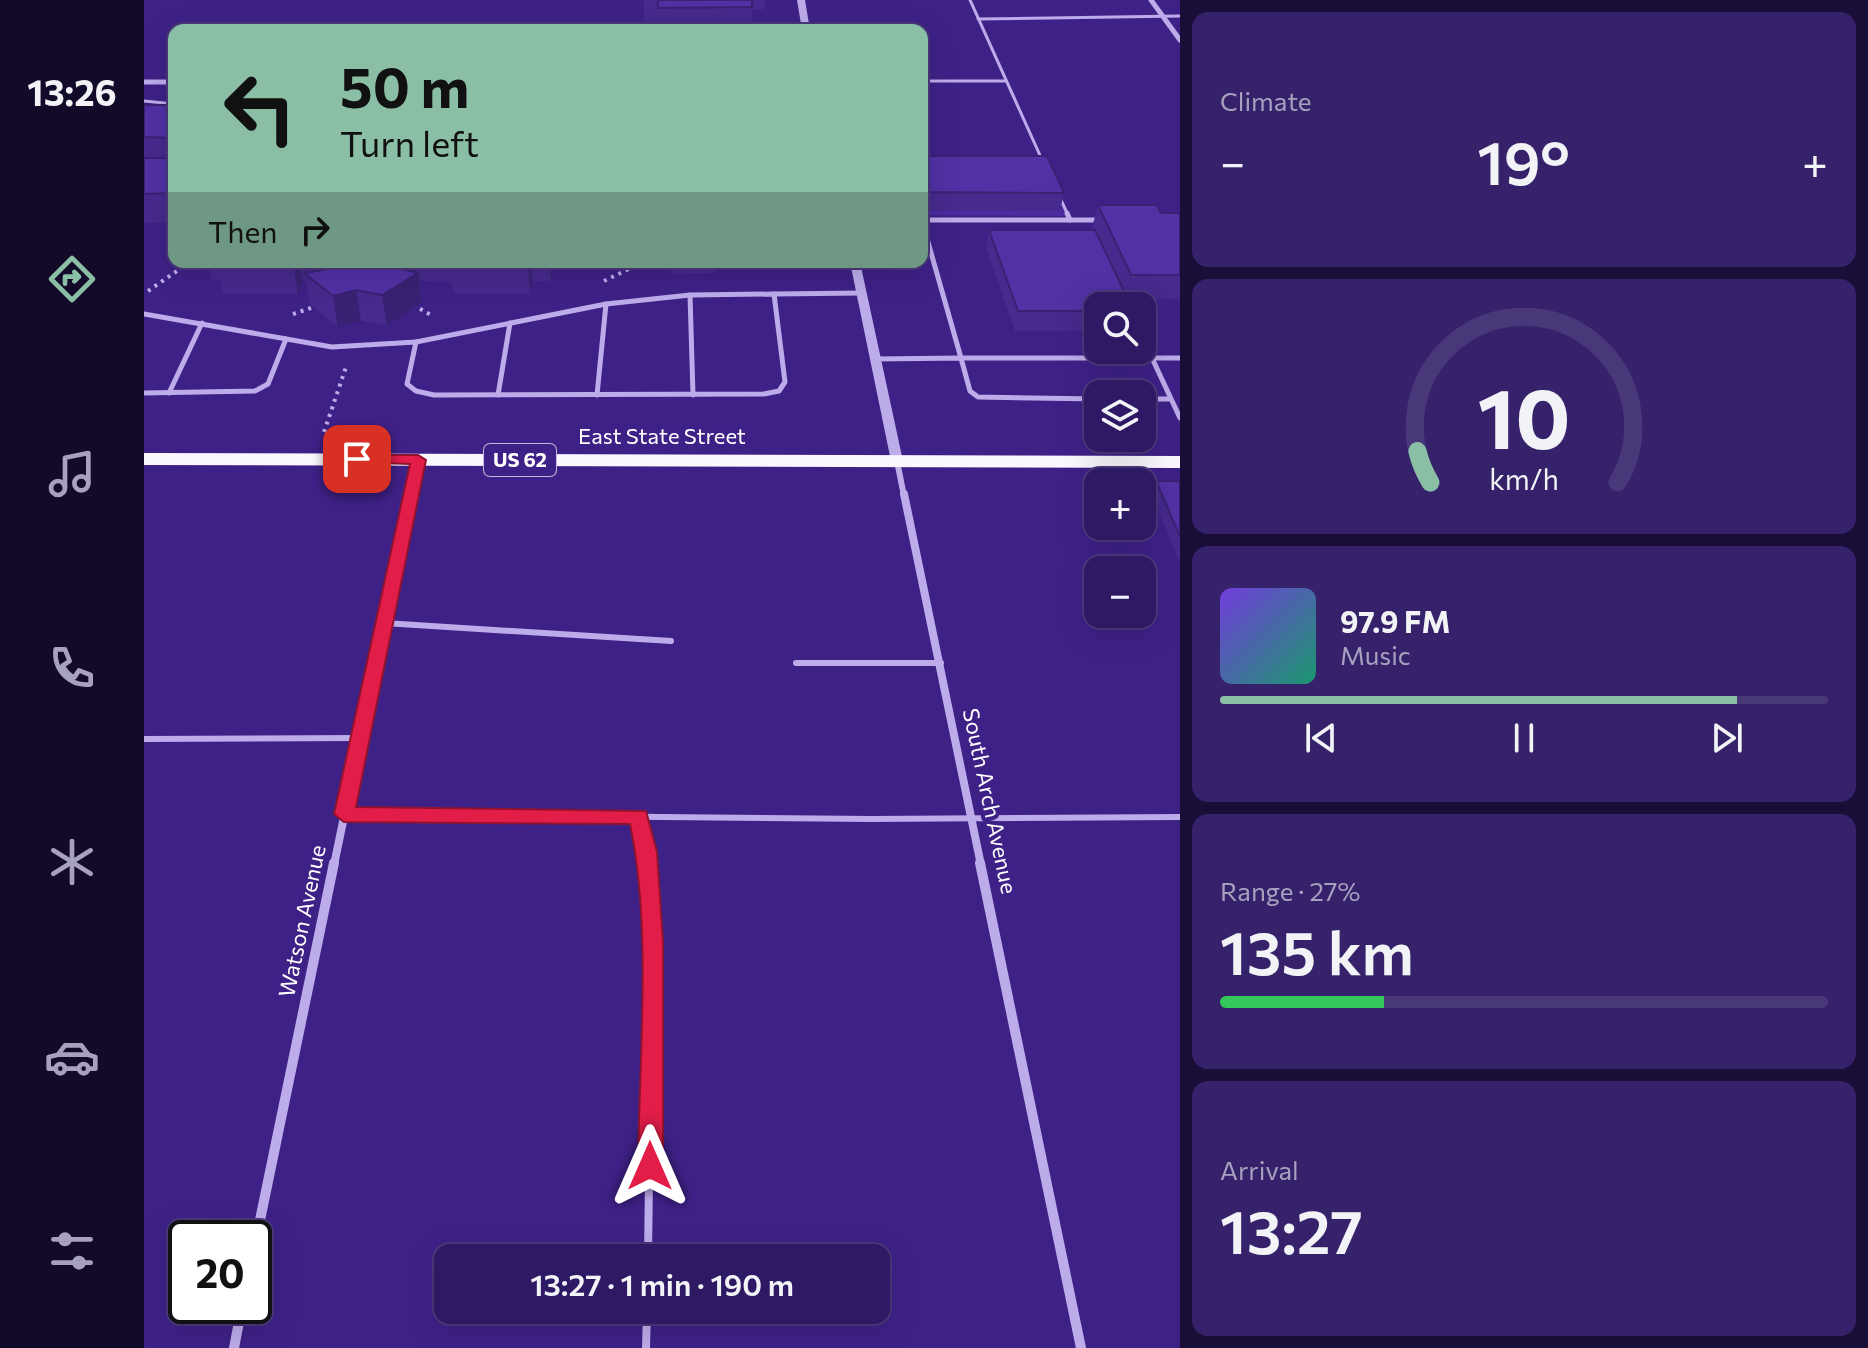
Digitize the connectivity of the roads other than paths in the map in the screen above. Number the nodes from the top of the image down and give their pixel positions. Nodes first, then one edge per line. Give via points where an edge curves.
1 (801, 0) edge
2 (970, 0) edge
3 (1151, 0) edge
4 (1162, 16) junction
5 (1180, 16) edge
6 (978, 19) junction
7 (805, 24) edge
8 (1180, 40) edge
9 (928, 81) edge
10 (1006, 81) junction
11 (144, 82) edge
12 (168, 82) edge
13 (144, 101) edge
14 (168, 103) edge
15 (1027, 157) edge
16 (1041, 157) junction
17 (1048, 172) edge
18 (1059, 196) edge
19 (928, 220) edge
20 (1070, 220) junction
21 (1117, 220) edge
22 (928, 241) edge
23 (856, 268) edge
24 (862, 293) junction
25 (774, 294) junction
26 (690, 295) junction
27 (606, 304) junction
28 (144, 314) edge
29 (202, 323) junction
30 (510, 323) junction
31 (286, 339) junction
32 (416, 342) junction
33 (961, 358) junction
34 (1084, 358) edge
35 (1156, 358) edge
36 (1180, 358) edge
37 (876, 359) junction
38 (1155, 364) edge
39 (144, 393) edge
40 (169, 393) junction
41 (498, 395) junction
42 (597, 395) junction
43 (693, 395) junction
44 (1084, 399) edge
45 (1156, 399) edge
46 (1170, 399) junction
47 (1180, 418) edge
48 (144, 459) edge
49 (418, 460) junction
50 (897, 461) junction
51 (1180, 462) edge
52 (384, 623) junction
53 (671, 641) dead end
54 (796, 663) dead end
55 (941, 663) junction
56 (360, 738) junction
57 (144, 739) edge
58 (344, 814) junction
59 (639, 816) junction
60 (1180, 817) edge
61 (973, 818) junction
62 (260, 1220) edge
63 (648, 1244) edge
64 (239, 1324) edge
65 (647, 1324) edge
66 (234, 1348) edge
67 (646, 1348) edge
68 (1081, 1348) edge

1 - 7 street
2 - 6 lane
3 - 4 street
4 - 5 lane
4 - 6 lane
4 - 8 street
6 - 10 lane
9 - 10 lane
10 - 16 lane
11 - 12 street
13 - 14 lane
15 - 16 lane
16 - 17 lane
18 - 20 lane
19 - 20 lane
20 - 21 lane
22 - 33 lane
23 - 24 street, South Arch Avenue
24 - 25 lane
24 - 37 street, South Arch Avenue
25 - 26 lane
25 - 43 lane via 785,382 779,391
26 - 27 lane
26 - 43 lane
27 - 30 lane
27 - 42 lane
28 - 29 lane
29 - 31 lane
29 - 40 lane
30 - 32 lane
30 - 41 lane
31 - 32 lane via 353,347
31 - 40 lane via 268,384 255,391
32 - 41 lane via 407,384 416,391
33 - 34 lane
33 - 37 lane
33 - 44 lane via 970,391 978,397
35 - 36 lane
37 - 50 street, South Arch Avenue
38 - 46 lane
39 - 40 lane
41 - 42 lane
42 - 43 lane
45 - 46 lane
46 - 47 lane
48 - 49 highway, East State Street / US 62
49 - 50 highway, East State Street / US 62
49 - 52 street, Watson Avenue
50 - 51 highway, East State Street / US 62
50 - 55 street, South Arch Avenue
52 - 53 lane
52 - 56 street, Watson Avenue
54 - 55 lane
55 - 61 street, South Arch Avenue
56 - 57 lane
56 - 58 street, Watson Avenue
58 - 59 lane
58 - 62 street, Watson Avenue
59 - 61 lane
59 - 63 lane via 652,942
60 - 61 lane
61 - 68 street, South Arch Avenue
64 - 66 street
65 - 67 lane

